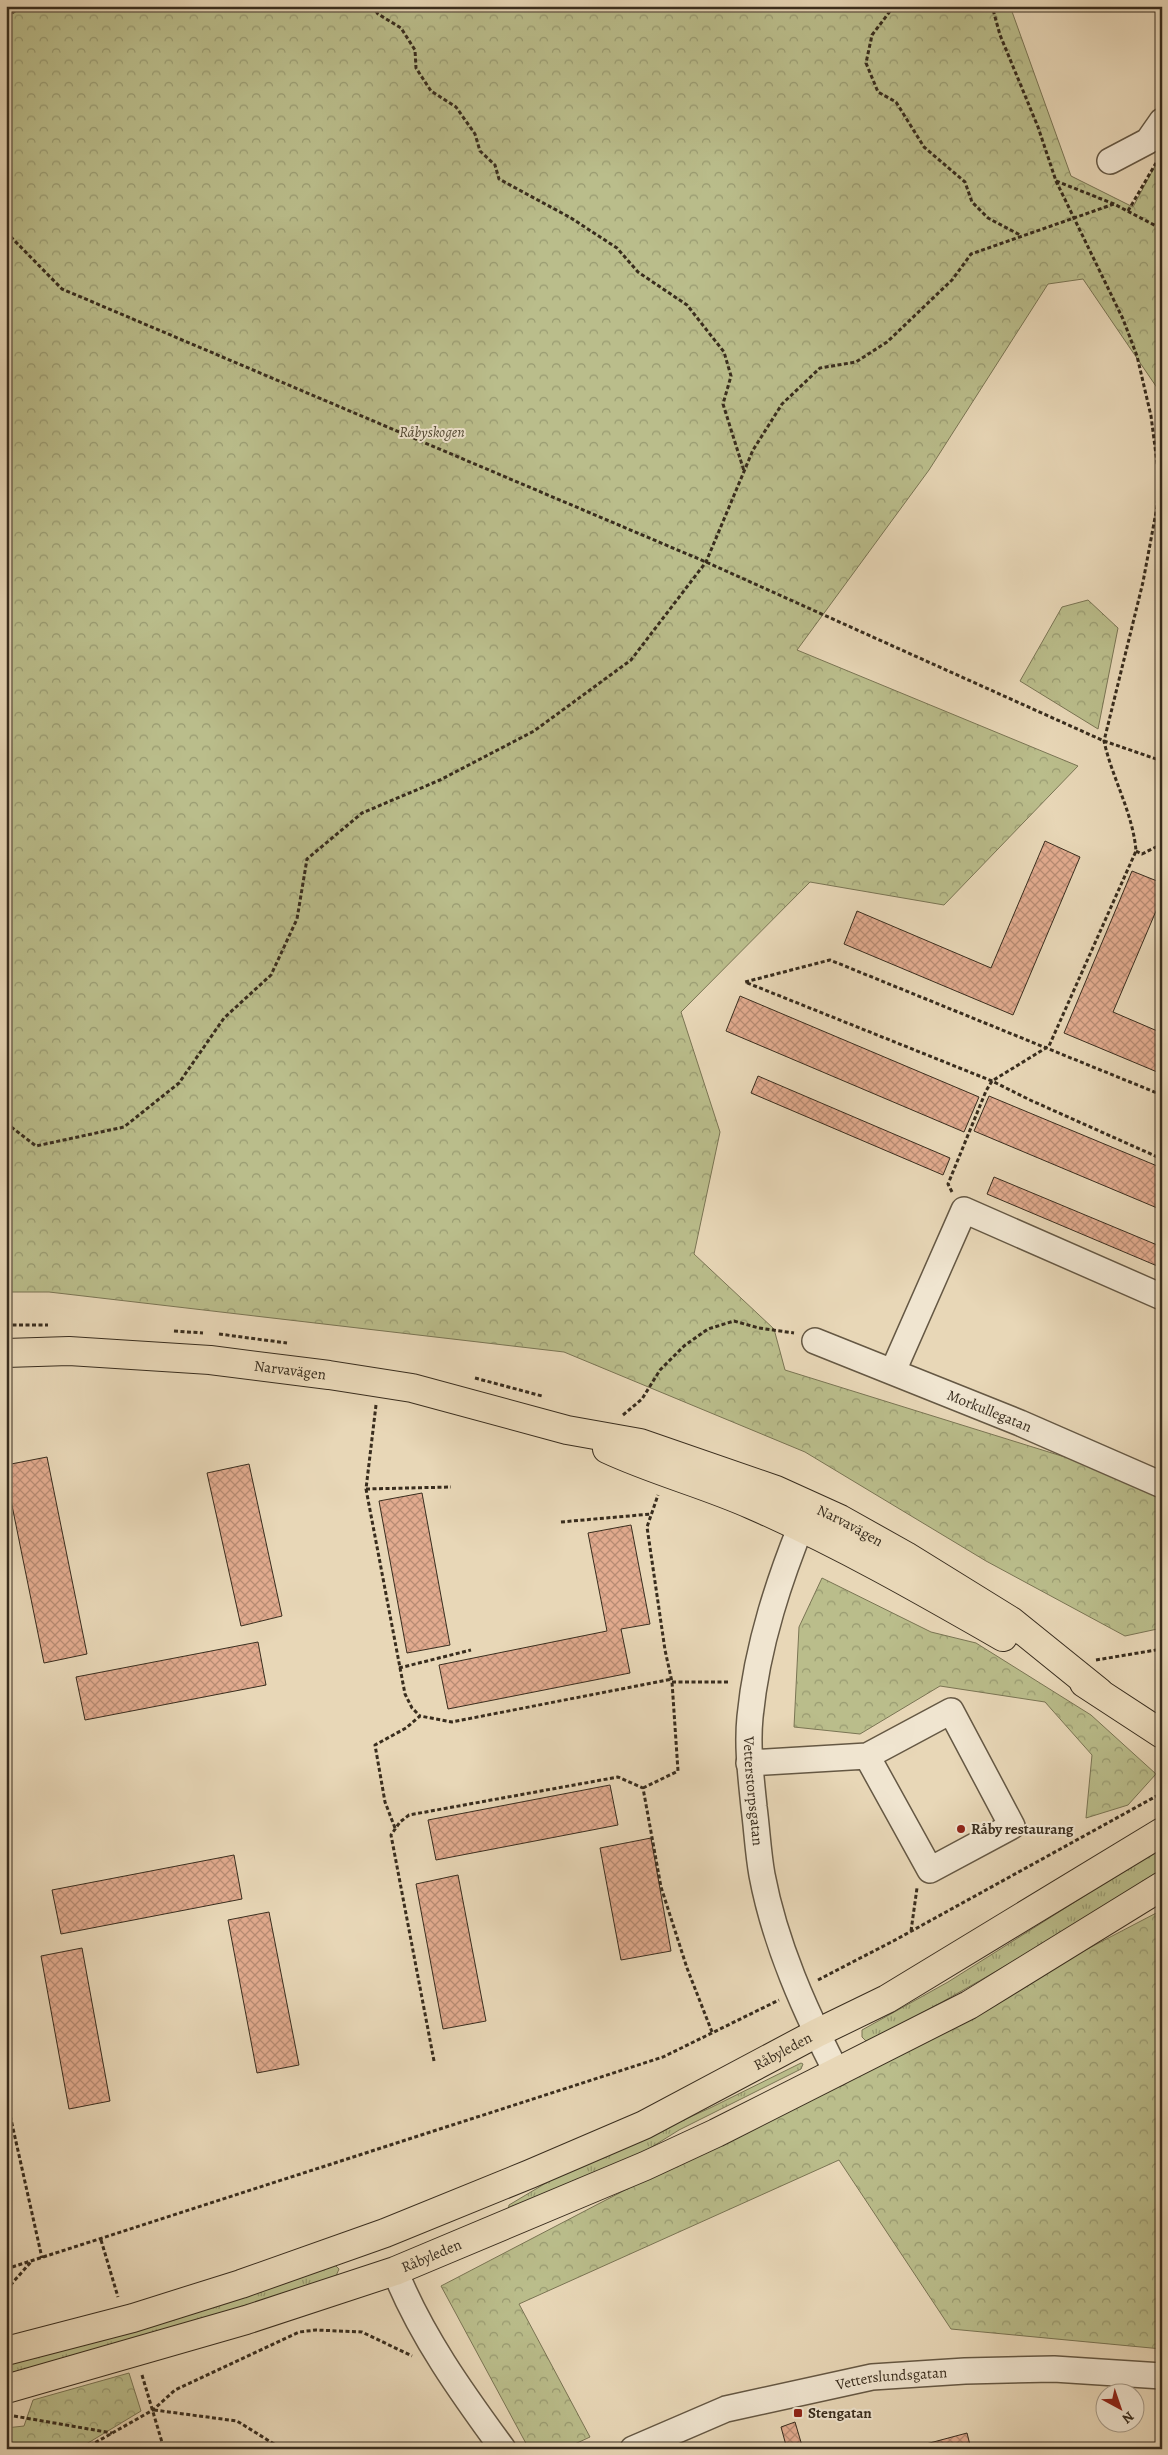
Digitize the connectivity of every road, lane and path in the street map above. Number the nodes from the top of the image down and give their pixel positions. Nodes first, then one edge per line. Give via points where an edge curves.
1 (24, 6) edge
2 (372, 6) edge
3 (894, 6) edge
4 (992, 6) edge
5 (6, 16) edge
6 (1162, 121) edge
7 (1158, 159) dead end
8 (1110, 161) dead end
9 (1056, 181) junction
10 (1114, 204) junction
11 (1128, 212) junction
12 (1074, 217) junction
13 (1162, 229) edge
14 (6, 232) edge
15 (1020, 236) junction
16 (744, 472) junction
17 (1157, 499) junction
18 (1162, 501) edge
19 (706, 562) junction
20 (1104, 741) junction
21 (1162, 761) edge
22 (1162, 844) edge
23 (1136, 851) junction
24 (1046, 1048) junction
25 (992, 1081) junction
26 (1162, 1095) edge
27 (6, 1122) edge
28 (1162, 1159) edge
29 (964, 1210) junction
30 (1162, 1297) edge
31 (815, 1341) joint
32 (6, 1353) edge
33 (893, 1371) junction
34 (380, 1384) junction
35 (619, 1419) dead end
36 (568, 1430) junction
37 (666, 1473) junction
38 (1162, 1485) edge
39 (451, 1487) dead end
40 (366, 1489) junction
41 (651, 1514) junction
42 (805, 1515) junction
43 (561, 1522) dead end
44 (1162, 1649) edge
45 (471, 1650) dead end
46 (1093, 1660) dead end
47 (399, 1668) junction
48 (672, 1680) junction
49 (730, 1682) dead end
50 (420, 1716) junction
51 (1162, 1734) edge
52 (867, 1756) junction
53 (749, 1763) junction
54 (643, 1788) junction
55 (1162, 1793) edge
56 (396, 1828) junction
57 (1162, 1832) edge
58 (922, 1856) junction
59 (1162, 1886) edge
60 (911, 1931) junction
61 (798, 1990) junction
62 (712, 2032) junction
63 (817, 2033) junction
64 (434, 2061) dead end
65 (837, 2073) junction
66 (6, 2097) edge
67 (385, 2233) junction
68 (101, 2240) junction
69 (42, 2258) junction
70 (32, 2261) junction
71 (6, 2269) edge
72 (395, 2271) junction
73 (6, 2290) edge
74 (120, 2302) dead end
75 (6, 2351) edge
76 (436, 2351) junction
77 (142, 2372) dead end
78 (1162, 2376) edge
79 (6, 2389) edge
80 (153, 2410) junction
81 (14, 2416) dead end
82 (112, 2433) junction
83 (84, 2449) edge
84 (164, 2449) edge
85 (282, 2449) edge
86 (503, 2449) edge
87 (633, 2449) edge

1 - 5 path
2 - 16 path via 378,14 401,28 415,50 416,68 431,91 456,107 474,134 480,151 495,165 499,179 571,218 617,248 638,272 687,305 724,352 730,376 723,404
3 - 15 path via 872,35 866,63 878,92 896,102 924,147 965,182 972,202 988,218
4 - 9 path
6 - 8 street via 1148,141
7 - 11 path
9 - 10 path
9 - 12 path
10 - 11 path
10 - 12 path
11 - 13 path
12 - 15 path
12 - 17 path via 1123,318 1137,356 1152,426 1158,471
14 - 19 path via 62,289
15 - 16 path via 971,254 952,280 887,342 856,362 820,368 782,404 753,450
16 - 19 path
17 - 18 path
17 - 20 path via 1143,582
19 - 20 path
19 - 27 path via 624,666 534,731 440,780 362,813 307,859 297,918 271,975 224,1018 179,1083 124,1127 36,1146
20 - 21 path
20 - 23 path via 1135,835
22 - 23 path via 1142,854
23 - 24 path
24 - 25 path
24 - 25 path via 830,960 746,982
24 - 26 path
25 - 28 path
25 - 29 path via 948,1184
29 - 30 street
29 - 33 street
31 - 33 street, Morkullegatan
31 - 35 path via 789,1330 759,1328 734,1321 708,1329 684,1346 660,1370 642,1399
32 - 34 main road, Narvavägen via 69,1351 210,1360
33 - 38 street, Morkullegatan
34 - 36 main road, Narvavägen via 412,1388
34 - 40 path
36 - 37 main road, Narvavägen
36 - 42 main road, Narvavägen via 640,1443 776,1490
37 - 41 path
37 - 42 main road, Narvavägen via 738,1499
39 - 40 path
40 - 47 path
41 - 43 path
41 - 48 path via 647,1527
42 - 51 main road, Narvavägen via 894,1575 1099,1692
42 - 53 street, Vetterstorpsgatan via 780,1578 763,1643 750,1717
44 - 46 path
45 - 47 path
47 - 50 path via 405,1694
48 - 49 path
48 - 50 path via 452,1722
48 - 54 path via 678,1771
50 - 56 path via 406,1728 375,1745 385,1802
52 - 53 street
52 - 58 street
52 - 58 street via 951,1711 1012,1826 930,1870
53 - 61 street, Vetterstorpsgatan via 762,1875 782,1949
54 - 56 path via 618,1777 409,1815
54 - 62 path via 661,1887
55 - 60 path
56 - 64 path via 391,1835
57 - 63 main road, Råbyleden via 887,1999
58 - 60 path
59 - 65 main road, Råbyleden via 969,2005
60 - 61 path
61 - 62 path
61 - 63 street, Vetterstorpsgatan
62 - 68 path via 663,2057
63 - 65 street, Vetterstorpsgatan
63 - 67 main road, Råbyleden via 644,2124
65 - 72 main road, Råbyleden via 645,2166
66 - 69 path
67 - 72 main road, Råbyleden
67 - 75 main road, Råbyleden via 142,2316
68 - 69 path
68 - 74 path
69 - 70 path
70 - 71 path
70 - 73 path
72 - 76 street via 410,2308
72 - 79 main road, Råbyleden via 237,2323
76 - 80 path via 422,2361 362,2332 299,2332 174,2390
76 - 86 street
77 - 80 path
78 - 87 street, Vetterslundsgatan via 1054,2369 872,2377 726,2409
80 - 82 path
80 - 84 path
80 - 85 path via 237,2421
81 - 82 path
82 - 83 path

